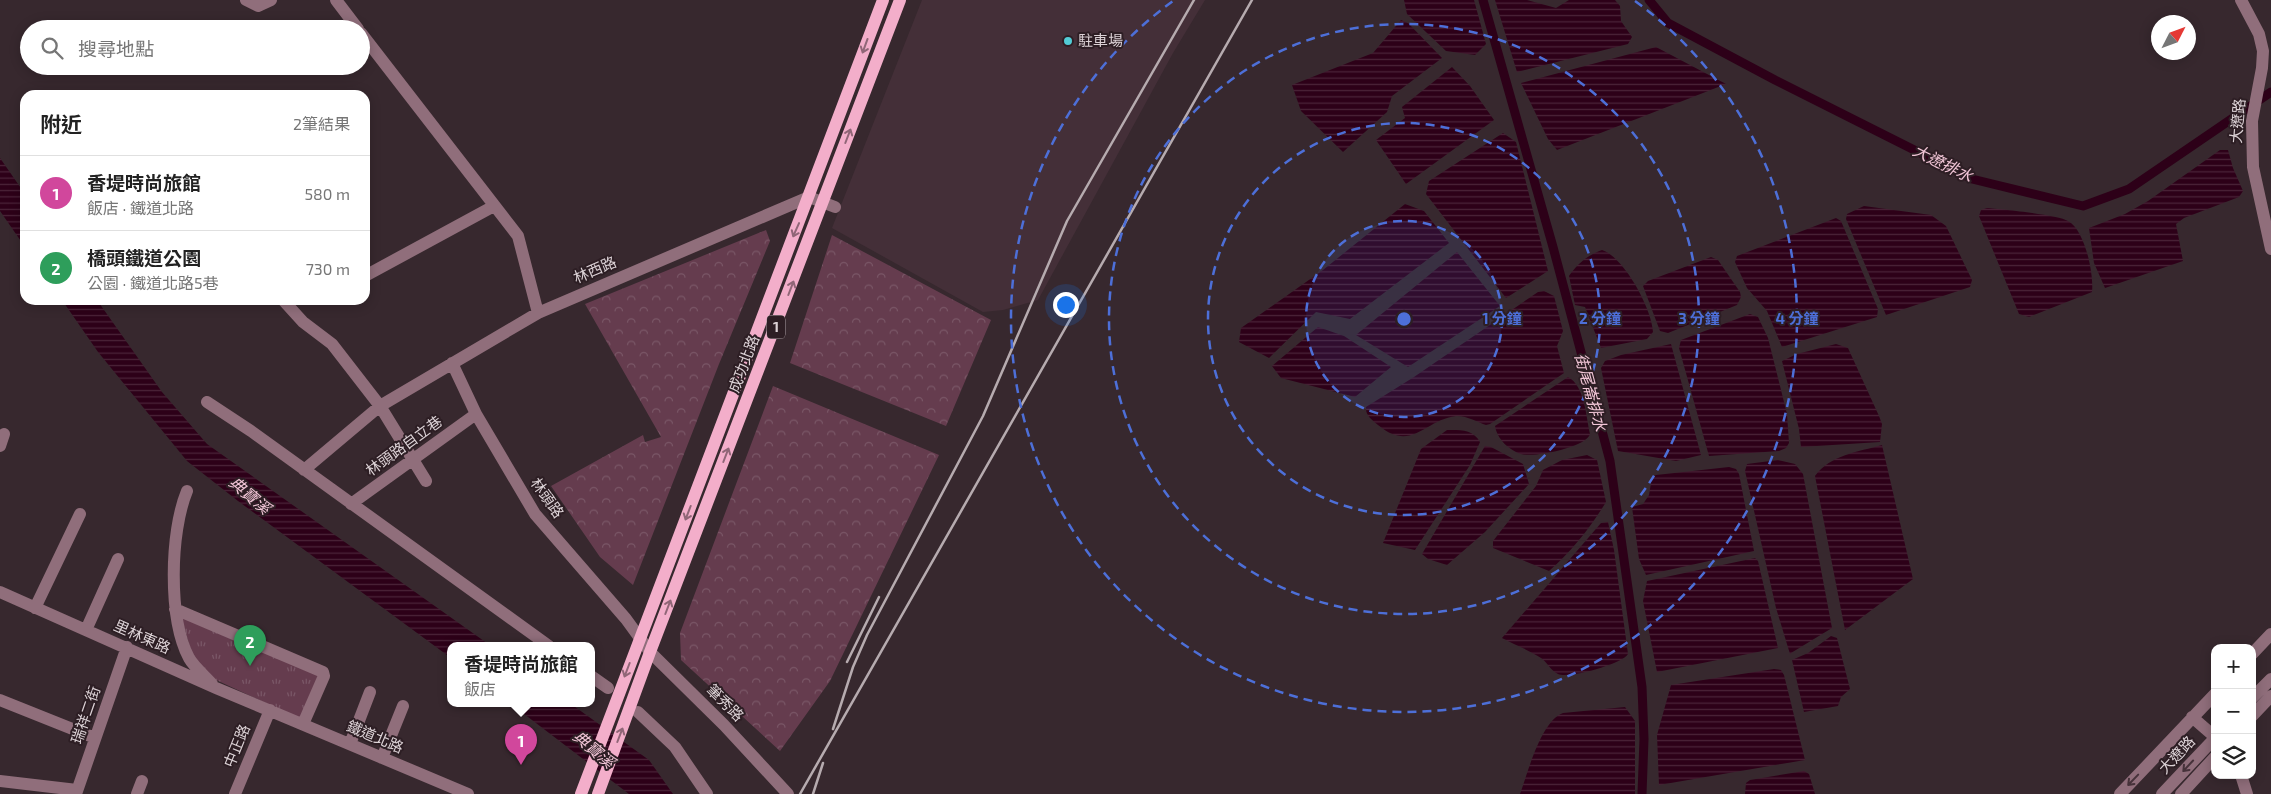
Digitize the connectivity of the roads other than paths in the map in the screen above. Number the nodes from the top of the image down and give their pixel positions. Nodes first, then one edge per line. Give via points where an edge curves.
1 (246, 0) edge
2 (271, 0) edge
3 (336, 0) edge
4 (883, 0) edge
5 (900, 0) edge
6 (2241, 0) edge
7 (351, 20) edge
8 (370, 45) edge
9 (809, 197) junction
10 (829, 204) junction
11 (494, 206) junction
12 (2271, 249) edge
13 (370, 273) edge
14 (287, 305) edge
15 (538, 313) junction
16 (452, 362) junction
17 (207, 402) dead end
18 (380, 406) junction
19 (476, 414) junction
20 (412, 461) junction
21 (304, 470) junction
22 (426, 481) dead end
23 (187, 490) dead end
24 (351, 504) junction
25 (80, 514) dead end
26 (118, 559) dead end
27 (0, 592) edge
28 (35, 608) junction
29 (175, 609) junction
30 (86, 630) junction
31 (2271, 634) edge
32 (639, 636) junction
33 (544, 642) edge
34 (127, 648) junction
35 (2256, 650) edge
36 (650, 652) junction
37 (595, 679) edge
38 (2271, 679) edge
39 (216, 688) junction
40 (608, 688) dead end
41 (370, 692) dead end
42 (2256, 694) edge
43 (2271, 696) edge
44 (2211, 698) edge
45 (0, 700) edge
46 (404, 706) dead end
47 (270, 710) junction
48 (634, 712) junction
49 (2256, 712) edge
50 (2192, 717) junction
51 (303, 724) junction
52 (2211, 734) edge
53 (95, 738) junction
54 (2211, 742) edge
55 (350, 744) junction
56 (382, 758) junction
57 (2211, 761) edge
58 (2242, 779) edge
59 (0, 781) edge
60 (142, 781) dead end
61 (583, 788) edge
62 (77, 792) edge
63 (598, 793) edge
64 (2165, 793) edge
65 (137, 794) edge
66 (236, 794) edge
67 (468, 794) edge
68 (707, 794) edge
69 (788, 794) edge
70 (2120, 794) edge
71 (2182, 794) edge
72 (2247, 794) edge

1 - 2 street via 258,6
3 - 7 street
4 -> 9 main road, 成功北路 / 1
10 -> 5 main road, 成功北路 / 1
6 - 12 street, 大遼路 via 2260,34 2262,51 2252,121 2253,167
8 - 11 street
9 - 10 street
9 - 15 street, 林西路
9 -> 32 main road, 成功北路 / 1
36 -> 10 main road, 成功北路 / 1
11 - 13 street
11 - 15 street via 518,236
14 - 18 street via 302,322 332,344
15 - 16 street, 林西路
16 - 18 street, 林西路
16 - 19 street, 林頭路
17 - 21 street
18 - 20 street
18 - 21 street, 林西路
19 - 20 street, 林頭路自立巷
19 - 32 street, 林頭路 via 535,514
20 - 22 street
20 - 24 street, 林頭路自立巷
21 - 24 street
23 - 29 street via 174,562
24 - 33 street
25 - 28 street
26 - 30 street
27 - 28 street, 里林東路
28 - 30 street, 里林東路
29 - 39 street via 190,659
29 - 51 street via 323,672
30 - 34 street, 里林東路
31 - 35 street
32 - 36 street, 筆秀路
32 -> 61 main road, 成功北路 / 1
34 - 39 street, 里林東路
34 - 53 street, 瑞祥二街
36 - 48 main road, 成功北路 / 1
36 - 69 street, 筆秀路 via 724,724
37 - 40 street
38 - 42 street
39 - 47 street, 里林東路
41 - 55 street
43 - 49 street
44 - 50 street
45 - 53 street
46 - 56 street
47 - 51 street, 鐵道北路
47 - 66 street, 中正路
63 -> 48 main road, 1
48 - 68 street via 675,747
50 - 52 street
50 -> 70 street
51 - 55 street, 鐵道北路
53 - 62 street, 瑞祥二街
54 -> 64 street, 大遼路
55 - 56 street, 鐵道北路
56 - 67 street, 鐵道北路
57 - 71 street, 大遼路
58 - 72 street
59 - 62 street
60 - 65 street

